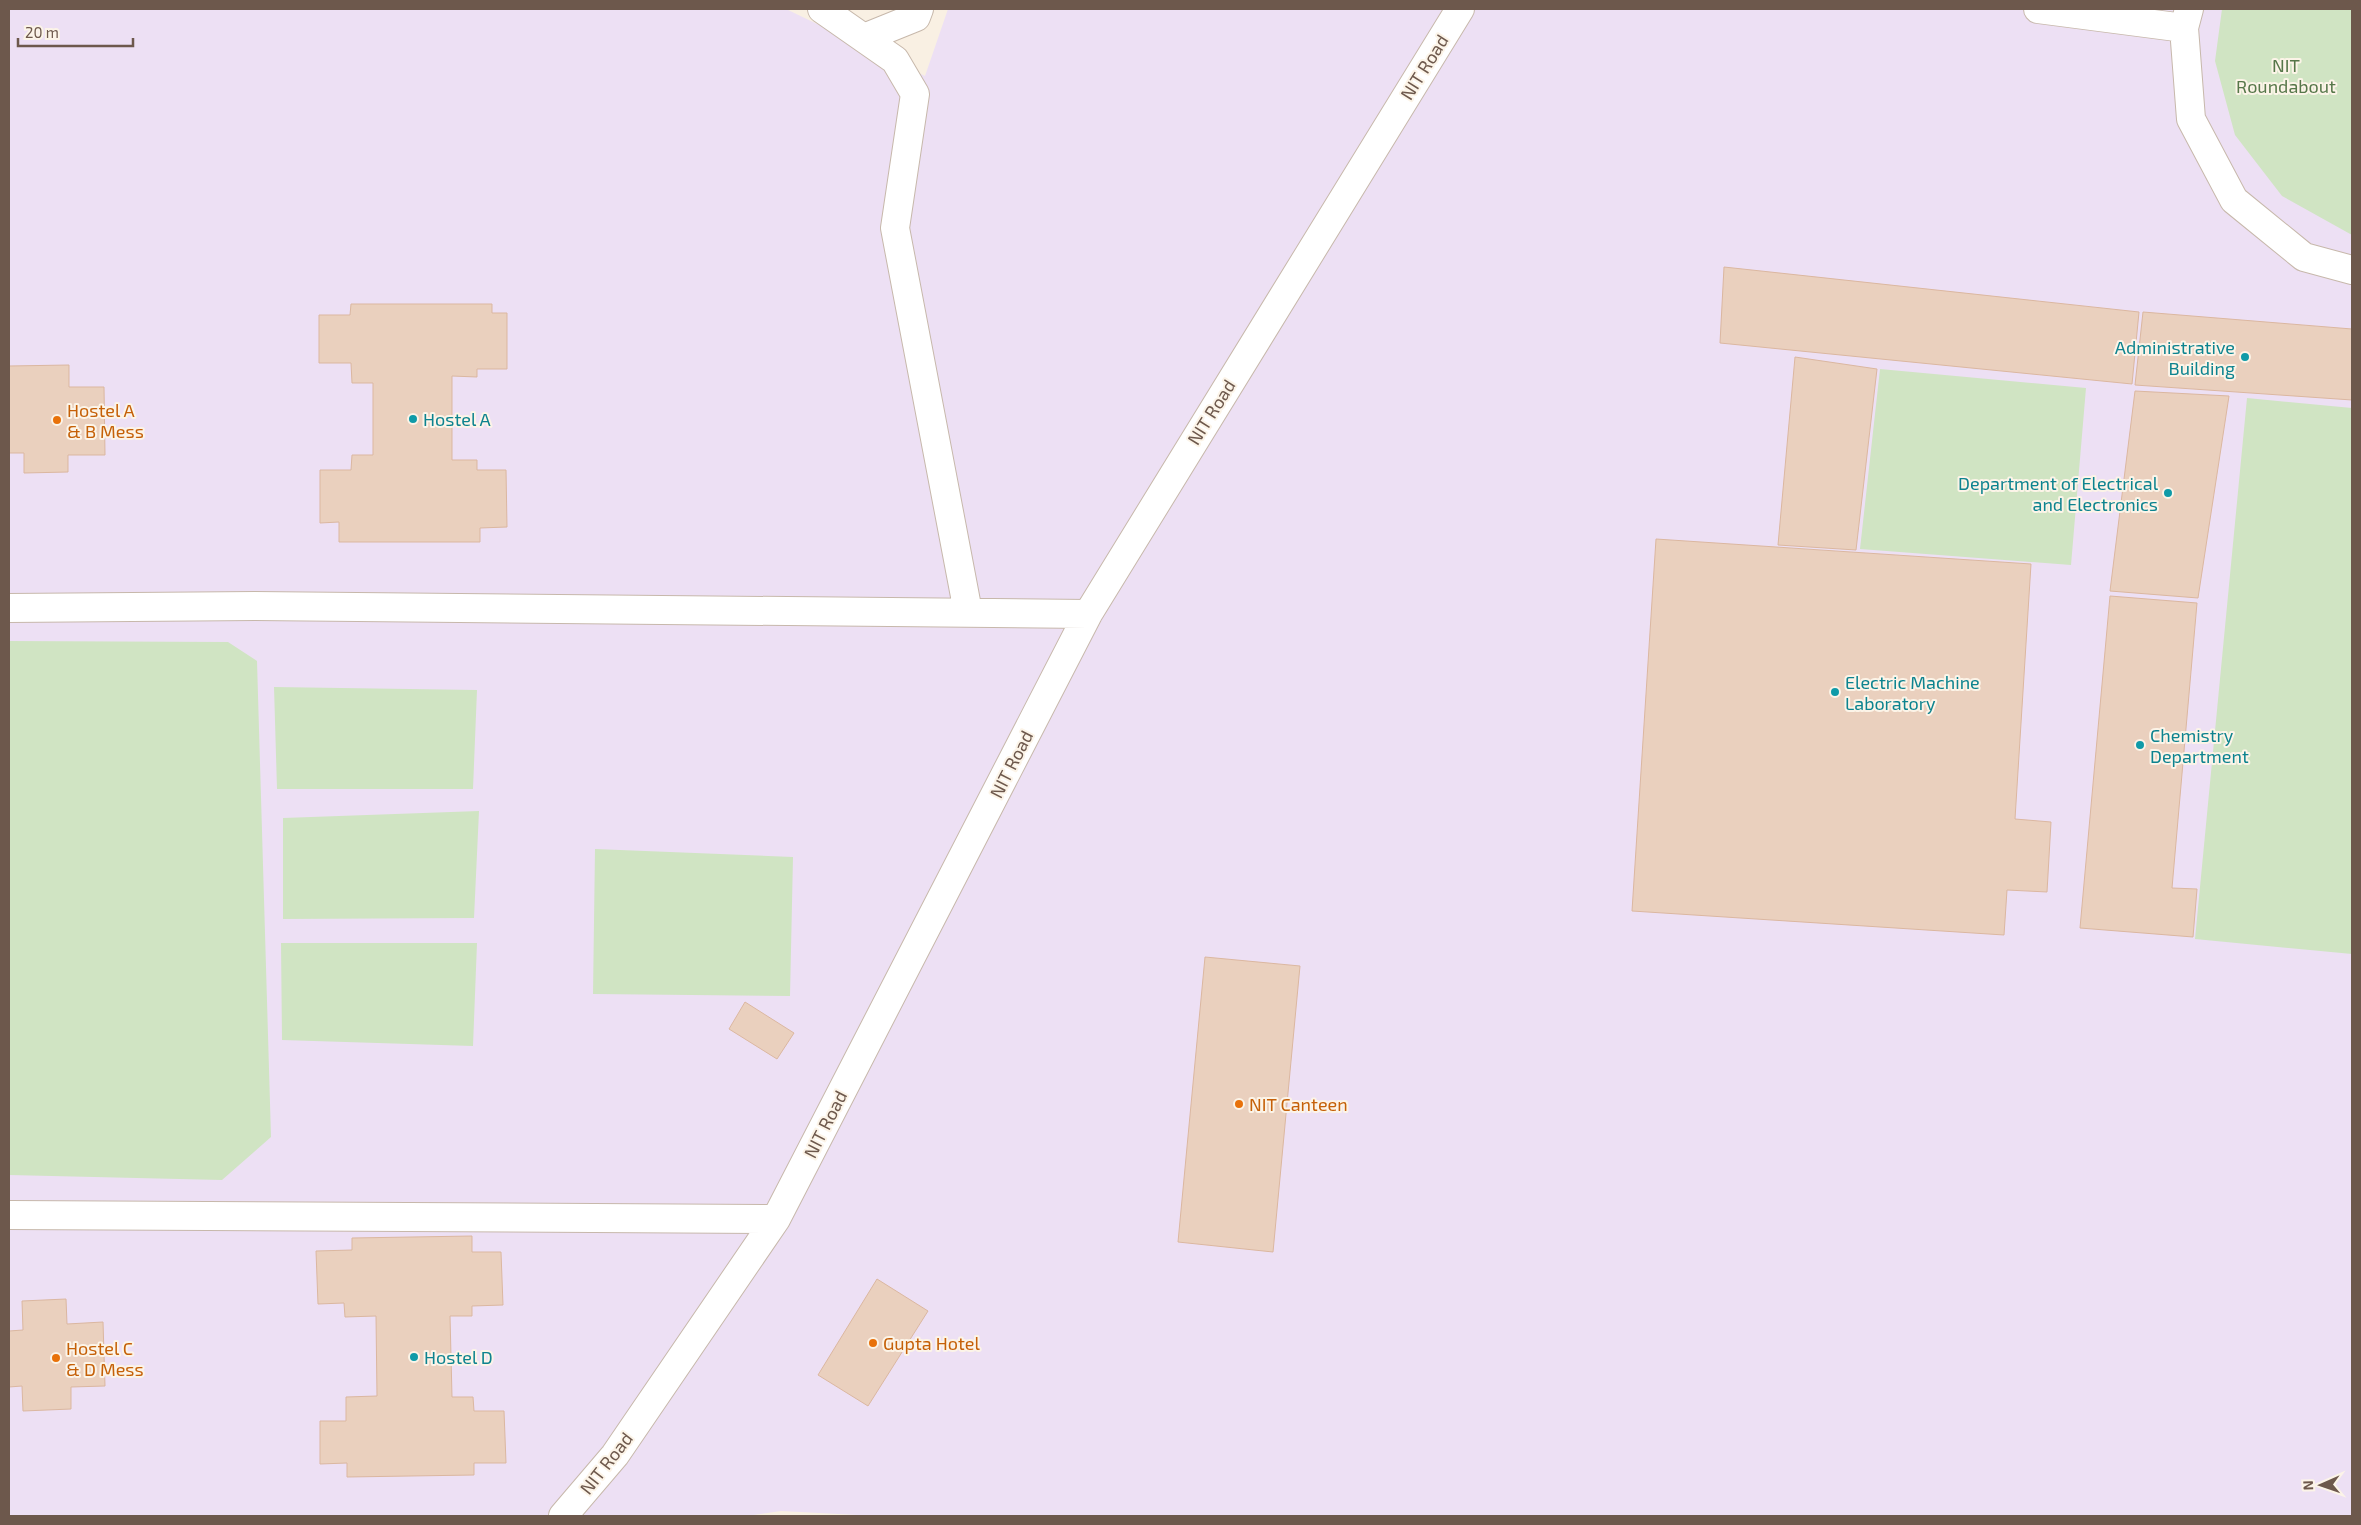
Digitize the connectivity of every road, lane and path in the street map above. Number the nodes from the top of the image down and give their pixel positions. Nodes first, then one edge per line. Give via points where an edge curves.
1 (822, 9) edge
2 (919, 9) edge
3 (1460, 9) edge
4 (2038, 9) edge
5 (2186, 19) edge
6 (864, 38) junction
7 (2352, 270) edge
8 (9, 608) edge
9 (968, 612) junction
10 (1088, 614) junction
11 (9, 1215) edge
12 (776, 1219) junction
13 (563, 1516) edge

1 - 6 street
2 - 6 street via 916,17
3 - 10 street, NIT Road
4 - 5 street
5 - 7 street via 2191,120 2234,200 2304,257
6 - 9 street via 895,60 915,94 895,228
8 - 9 street via 255,606
9 - 10 street
10 - 12 street, NIT Road
11 - 12 street
12 - 13 street, NIT Road via 615,1455

